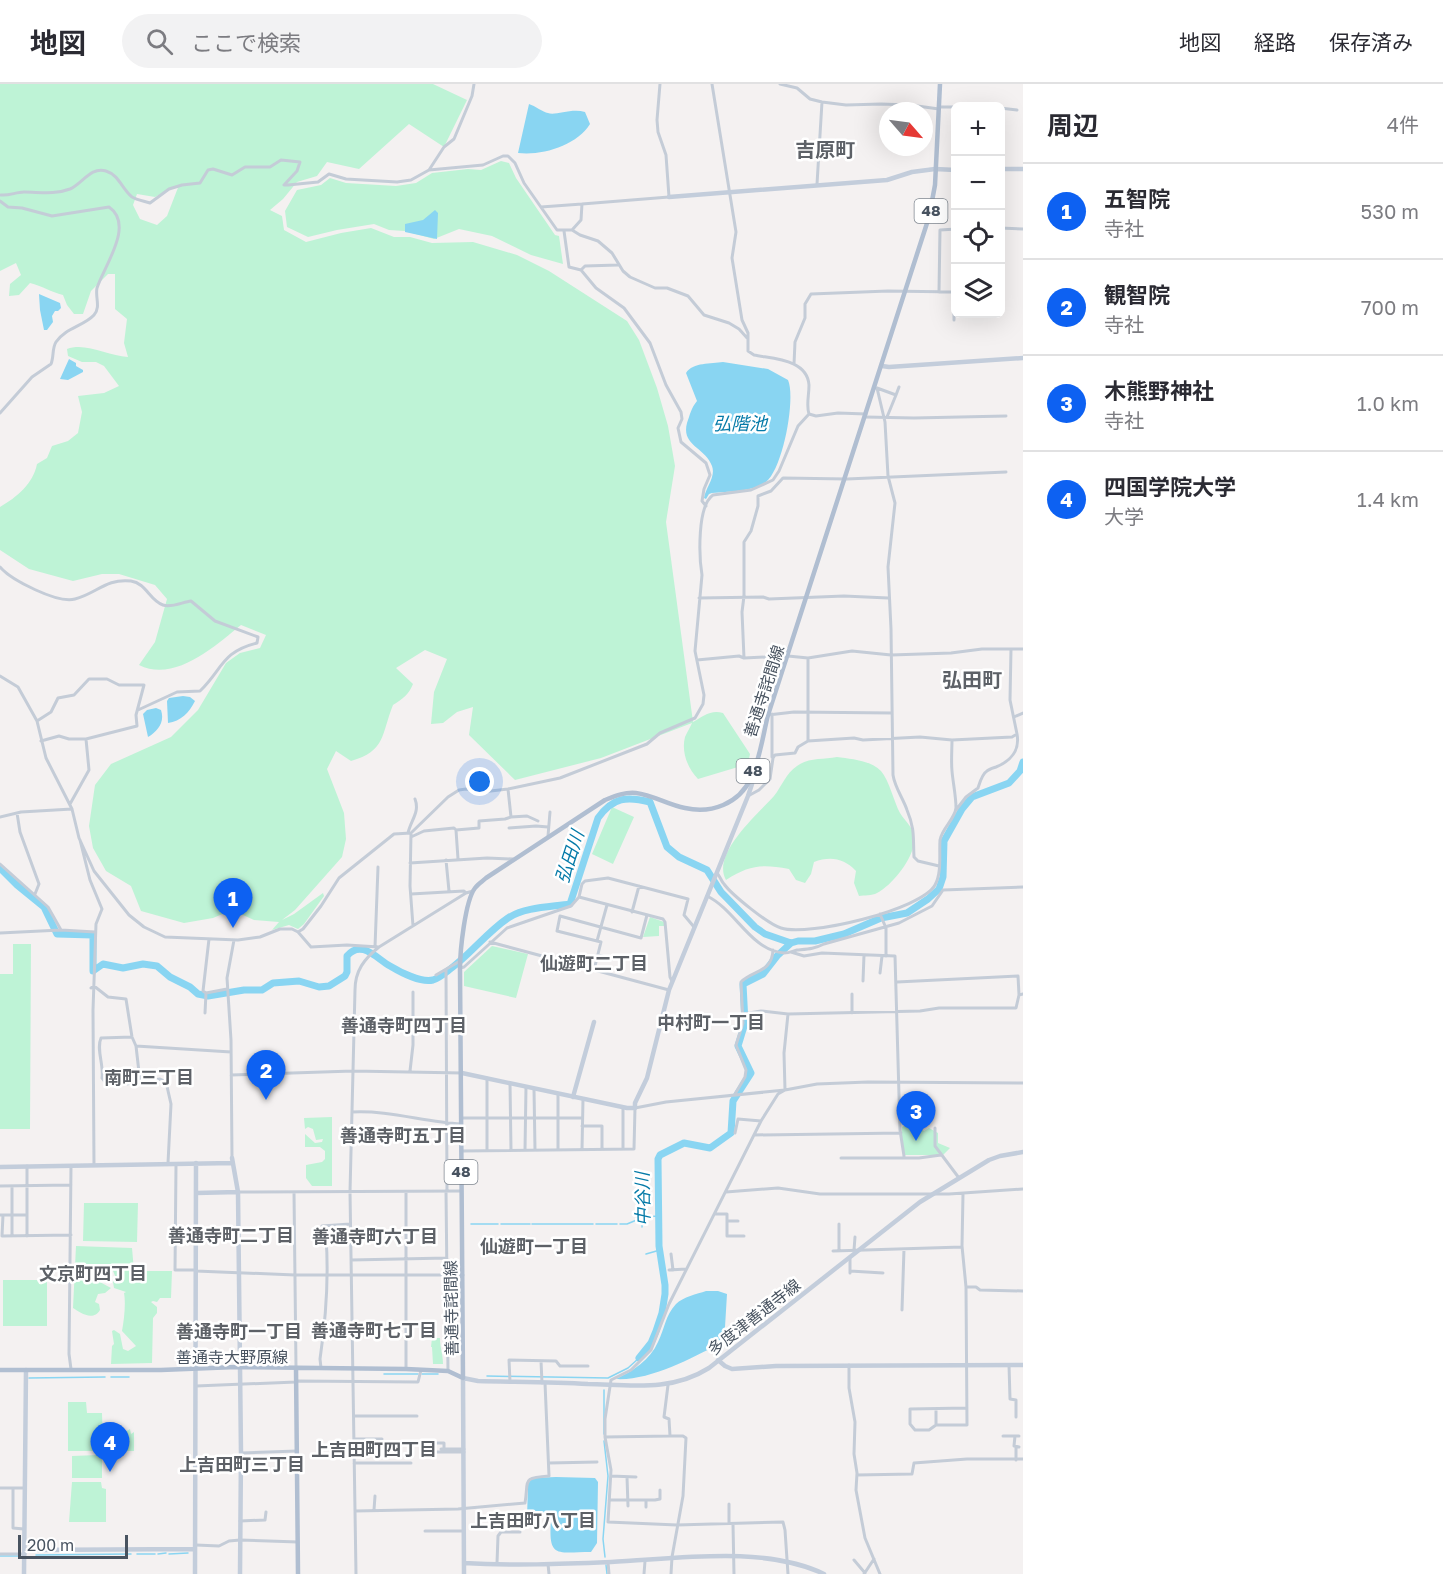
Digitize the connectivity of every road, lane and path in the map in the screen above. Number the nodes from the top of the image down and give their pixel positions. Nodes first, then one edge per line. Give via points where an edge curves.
1 (474, 84) edge
2 (660, 84) edge
3 (712, 84) edge
4 (780, 84) edge
5 (940, 84) edge
6 (822, 102) junction
7 (951, 107) edge
8 (939, 108) junction
9 (1005, 109) edge
10 (1017, 110) dead end
11 (935, 169) junction
12 (1005, 169) edge
13 (1023, 169) edge
14 (429, 170) junction
15 (951, 170) edge
16 (817, 184) junction
17 (729, 193) junction
18 (0, 197) edge
19 (669, 197) junction
20 (582, 204) junction
21 (541, 207) junction
22 (1005, 227) edge
23 (1023, 229) edge
24 (572, 230) junction
25 (951, 230) edge
26 (564, 231) junction
27 (618, 265) junction
28 (581, 270) junction
29 (906, 291) junction
30 (939, 292) junction
31 (951, 292) edge
32 (748, 339) junction
33 (1023, 358) edge
34 (794, 364) junction
35 (882, 366) junction
36 (899, 387) dead end
37 (876, 388) junction
38 (896, 395) junction
39 (0, 413) edge
40 (809, 414) junction
41 (865, 415) junction
42 (1006, 416) dead end
43 (886, 417) junction
44 (1006, 472) dead end
45 (888, 476) junction
46 (845, 478) junction
47 (706, 506) junction
48 (0, 567) edge
49 (699, 598) junction
50 (806, 598) junction
51 (888, 598) junction
52 (743, 599) junction
53 (1011, 649) junction
54 (1023, 649) edge
55 (891, 655) junction
56 (788, 656) junction
57 (744, 658) junction
58 (808, 658) junction
59 (697, 660) junction
60 (0, 676) edge
61 (138, 710) junction
62 (808, 712) junction
63 (892, 712) junction
64 (1023, 713) edge
65 (770, 715) junction
66 (1014, 717) junction
67 (37, 721) junction
68 (1017, 734) junction
69 (86, 738) junction
70 (892, 738) junction
71 (952, 740) junction
72 (41, 741) junction
73 (808, 741) junction
74 (773, 758) junction
75 (751, 777) junction
76 (508, 789) junction
77 (748, 796) junction
78 (415, 799) dead end
79 (734, 799) junction
80 (71, 806) junction
81 (742, 809) junction
82 (956, 810) junction
83 (550, 812) dead end
84 (17, 813) junction
85 (0, 817) edge
86 (511, 817) junction
87 (538, 821) dead end
88 (548, 827) junction
89 (509, 828) dead end
90 (456, 830) junction
91 (410, 834) junction
92 (80, 838) junction
93 (548, 838) junction
94 (458, 859) junction
95 (515, 859) junction
96 (446, 860) junction
97 (410, 863) junction
98 (0, 864) edge
99 (939, 866) junction
100 (378, 867) dead end
101 (716, 874) junction
102 (639, 886) junction
103 (1023, 887) edge
104 (473, 891) junction
105 (449, 892) junction
106 (466, 893) junction
107 (35, 894) junction
108 (411, 894) junction
109 (707, 896) junction
110 (579, 897) junction
111 (607, 905) junction
112 (557, 910) junction
113 (632, 912) junction
114 (880, 914) junction
115 (647, 915) junction
116 (560, 916) junction
117 (413, 926) junction
118 (601, 927) junction
119 (694, 927) junction
120 (886, 928) junction
121 (60, 931) junction
122 (95, 932) junction
123 (298, 932) junction
124 (0, 933) edge
125 (209, 939) junction
126 (234, 940) junction
127 (597, 941) junction
128 (490, 942) junction
129 (377, 947) junction
130 (775, 950) junction
131 (791, 952) junction
132 (864, 955) junction
133 (598, 956) junction
134 (884, 956) junction
135 (612, 959) dead end
136 (460, 965) junction
137 (446, 970) junction
138 (594, 970) junction
139 (880, 973) dead end
140 (436, 975) dead end
141 (909, 976) dead end
142 (863, 981) dead end
143 (897, 982) junction
144 (909, 982) junction
145 (673, 983) junction
146 (93, 987) junction
147 (227, 989) junction
148 (669, 990) junction
149 (413, 992) dead end
150 (206, 993) junction
151 (852, 994) dead end
152 (1021, 994) edge
153 (897, 1012) junction
154 (205, 1013) dead end
155 (852, 1013) junction
156 (743, 1014) junction
157 (788, 1014) junction
158 (594, 1022) dead end
159 (132, 1037) junction
160 (136, 1046) junction
161 (231, 1052) junction
162 (353, 1071) junction
163 (410, 1072) junction
164 (446, 1072) junction
165 (462, 1073) junction
166 (231, 1075) junction
167 (487, 1078) junction
168 (140, 1081) junction
169 (510, 1083) junction
170 (898, 1083) junction
171 (1023, 1083) edge
172 (526, 1087) junction
173 (534, 1089) junction
174 (785, 1090) junction
175 (558, 1094) junction
176 (735, 1094) junction
177 (573, 1097) junction
178 (583, 1099) junction
179 (623, 1108) junction
180 (635, 1108) junction
181 (352, 1112) junction
182 (487, 1118) junction
183 (510, 1118) junction
184 (525, 1118) junction
185 (534, 1118) junction
186 (558, 1118) junction
187 (582, 1118) junction
188 (761, 1121) junction
189 (461, 1122) junction
190 (446, 1124) junction
191 (582, 1126) junction
192 (935, 1128) dead end
193 (735, 1133) dead end
194 (901, 1133) junction
195 (754, 1135) junction
196 (623, 1149) junction
197 (461, 1150) junction
198 (487, 1150) junction
199 (511, 1150) junction
200 (525, 1150) junction
201 (535, 1150) junction
202 (558, 1150) junction
203 (582, 1150) junction
204 (602, 1150) junction
205 (1023, 1152) edge
206 (941, 1155) junction
207 (904, 1156) junction
208 (841, 1158) dead end
209 (233, 1160) junction
210 (168, 1163) junction
211 (176, 1163) junction
212 (196, 1163) junction
213 (94, 1165) junction
214 (27, 1166) junction
215 (71, 1166) junction
216 (0, 1167) edge
217 (959, 1178) junction
218 (71, 1185) junction
219 (0, 1186) edge
220 (12, 1186) junction
221 (27, 1187) junction
222 (1023, 1190) edge
223 (447, 1191) junction
224 (461, 1191) junction
225 (238, 1192) junction
226 (294, 1192) junction
227 (350, 1192) junction
228 (406, 1192) junction
229 (726, 1192) junction
230 (196, 1193) junction
231 (932, 1194) junction
232 (963, 1194) junction
233 (715, 1214) junction
234 (1, 1215) edge
235 (12, 1215) junction
236 (27, 1215) junction
237 (727, 1221) junction
238 (738, 1221) dead end
239 (350, 1224) junction
240 (839, 1224) dead end
241 (176, 1229) junction
242 (196, 1229) junction
243 (71, 1235) junction
244 (12, 1236) junction
245 (27, 1236) junction
246 (744, 1236) dead end
247 (855, 1237) dead end
248 (962, 1247) junction
249 (904, 1249) junction
250 (839, 1250) junction
251 (857, 1250) junction
252 (833, 1251) dead end
253 (671, 1254) dead end
254 (849, 1257) junction
255 (406, 1258) junction
256 (447, 1258) junction
257 (351, 1260) junction
258 (686, 1269) junction
259 (196, 1270) junction
260 (883, 1273) dead end
261 (239, 1274) junction
262 (294, 1275) junction
263 (327, 1275) junction
264 (351, 1275) junction
265 (462, 1275) junction
266 (406, 1276) junction
267 (447, 1276) junction
268 (966, 1287) junction
269 (1023, 1292) edge
270 (902, 1310) dead end
271 (718, 1360) junction
272 (541, 1361) junction
273 (849, 1365) junction
274 (967, 1365) junction
275 (1009, 1365) junction
276 (1023, 1365) edge
277 (588, 1366) dead end
278 (240, 1367) junction
279 (296, 1368) junction
280 (321, 1368) junction
281 (353, 1368) junction
282 (196, 1369) junction
283 (406, 1369) junction
284 (0, 1370) edge
285 (26, 1370) junction
286 (420, 1370) junction
287 (71, 1371) junction
288 (448, 1371) junction
289 (463, 1378) junction
290 (510, 1378) junction
291 (543, 1380) junction
292 (296, 1381) junction
293 (354, 1382) junction
294 (240, 1384) junction
295 (668, 1385) junction
296 (195, 1386) junction
297 (610, 1386) junction
298 (966, 1408) junction
299 (936, 1409) junction
300 (354, 1416) junction
301 (417, 1416) dead end
302 (1016, 1417) dead end
303 (936, 1425) junction
304 (670, 1436) junction
305 (1003, 1436) dead end
306 (605, 1437) junction
307 (354, 1439) junction
308 (382, 1439) dead end
309 (424, 1443) dead end
310 (297, 1451) junction
311 (464, 1451) junction
312 (423, 1452) dead end
313 (241, 1453) junction
314 (1023, 1459) edge
315 (1016, 1460) junction
316 (549, 1462) junction
317 (597, 1462) dead end
318 (354, 1463) junction
319 (411, 1463) dead end
320 (856, 1475) junction
321 (610, 1476) junction
322 (627, 1477) junction
323 (636, 1477) dead end
324 (0, 1488) edge
325 (13, 1488) junction
326 (26, 1488) junction
327 (660, 1490) dead end
328 (375, 1496) dead end
329 (609, 1500) junction
330 (628, 1500) junction
331 (646, 1500) junction
332 (729, 1504) dead end
333 (628, 1506) dead end
334 (646, 1507) dead end
335 (464, 1509) junction
336 (374, 1510) junction
337 (355, 1511) junction
338 (266, 1512) dead end
339 (240, 1521) junction
340 (731, 1524) junction
341 (677, 1525) junction
342 (26, 1529) junction
343 (425, 1531) dead end
344 (464, 1531) junction
345 (520, 1532) dead end
346 (240, 1540) junction
347 (298, 1542) junction
348 (195, 1547) junction
349 (26, 1552) junction
350 (0, 1554) edge
351 (672, 1557) junction
352 (733, 1557) junction
353 (645, 1559) junction
354 (874, 1559) junction
355 (854, 1560) dead end
356 (788, 1561) junction
357 (608, 1562) junction
358 (464, 1563) junction
359 (497, 1563) junction
360 (548, 1563) junction
361 (865, 1573) edge
362 (24, 1574) edge
363 (195, 1574) edge
364 (240, 1574) edge
365 (298, 1574) edge
366 (356, 1574) edge
367 (464, 1574) edge
368 (549, 1574) edge
369 (609, 1574) edge
370 (644, 1574) edge
371 (670, 1574) edge
372 (734, 1574) edge
373 (788, 1574) edge
374 (824, 1574) edge
375 (880, 1574) edge

1 - 14 street via 454,139
2 - 19 street via 657,120 666,155
3 - 17 street
4 - 6 street
5 - 8 main road, 善通寺詫間線 / 48
6 - 8 street
6 - 16 street
7 - 8 street
8 - 11 main road, 善通寺詫間線 / 48
9 - 10 street
11 - 15 street
11 - 16 street via 887,180
11 - 29 main road, 善通寺詫間線 / 48 via 929,217
12 - 13 street
14 - 18 street via 411,180 397,182 329,174 318,182 288,185 285,184 300,162 281,160 270,167 245,167 232,175 208,170 200,183 169,189 150,203 133,198 114,176 95,170 63,191
14 - 21 street via 483,165 508,156
16 - 17 street
17 - 19 street
17 - 32 street via 736,232 732,258
18 - 39 street via 8,207 52,216 109,207 119,221 113,252 97,288 98,309 61,337 54,347 51,364 32,377
19 - 20 street
20 - 21 street
20 - 24 street via 581,220
21 - 26 street via 556,229
22 - 23 street
24 - 26 street
24 - 27 street via 604,245
25 - 30 street via 940,230
26 - 28 street via 569,267
27 - 28 street via 585,266
27 - 32 street via 630,277 688,296 704,315 729,323
28 - 47 street via 596,288 624,308 650,343 666,386 681,412 681,442 708,469 710,475 702,501
29 - 30 street
29 - 34 street via 811,294 795,342
29 - 35 main road, 善通寺詫間線 / 48
30 - 31 street
32 - 34 street via 750,353
33 - 35 street
34 - 40 street via 807,378
35 - 37 main road, 善通寺詫間線 / 48
36 - 38 street
37 - 38 street
37 - 41 main road, 善通寺詫間線 / 48
37 - 43 street
38 - 43 street
40 - 41 street
40 - 47 street via 798,426 773,480 759,488 713,495
41 - 43 street
41 - 46 main road, 善通寺詫間線 / 48
42 - 43 street
43 - 45 street
44 - 45 street
45 - 46 street
45 - 51 street via 895,503
46 - 50 main road, 善通寺詫間線 / 48
46 - 52 street via 785,477 771,491 758,496 751,531 744,542
47 - 49 street via 700,535
48 - 61 street via 9,576 64,600 77,599 104,584 134,581 162,605 190,601 215,621 258,637 256,643 240,647 227,658 200,691 177,692
49 - 52 street
49 - 59 street
50 - 51 street
50 - 52 street
50 - 56 main road, 善通寺詫間線 / 48
51 - 55 street
52 - 57 street
53 - 54 street
53 - 55 street
53 - 66 street
55 - 58 street via 852,651
55 - 63 street
56 - 57 street
56 - 58 street
56 - 65 main road, 善通寺詫間線 / 48
57 - 59 street
58 - 62 street
59 - 76 street via 704,704 695,718 605,762 560,778
60 - 67 street via 18,687
61 - 67 street via 144,685 89,679 74,695 58,698 51,712
61 - 69 street via 137,726
62 - 63 street
62 - 65 street
62 - 73 street
63 - 70 street
64 - 66 street
65 - 74 street
65 - 75 main road, 善通寺詫間線 / 48
66 - 68 street
67 - 72 street
68 - 71 street via 1007,738
68 - 82 street via 1015,753 986,771 978,788
69 - 72 street via 59,736
69 - 80 street via 89,770
70 - 71 street
70 - 73 street
70 - 99 street via 894,782 915,837 914,857
71 - 82 street
72 - 80 street via 49,766
73 - 74 street via 795,753
74 - 77 street via 772,776
75 - 77 street
75 - 79 main road, 善通寺詫間線 / 48
76 - 86 street
76 - 91 street via 466,789 452,794
77 - 81 street
78 - 91 street via 418,807
79 - 81 street
79 - 93 main road, 48 via 716,808 696,810 643,794 625,793 605,800
80 - 84 street
80 - 92 street
81 - 101 street
82 - 99 street via 941,836
83 - 88 street
84 - 85 street
84 - 107 street via 39,884
86 - 87 street via 527,816
86 - 90 street via 479,821 479,828
88 - 89 street
88 - 93 street
90 - 91 street
90 - 94 street
91 - 97 street
91 - 123 street via 394,834 339,878
92 - 122 street via 102,909
92 - 125 street via 94,871 129,915 144,927 165,937
93 - 95 main road, 48
94 - 95 street
94 - 96 street
95 - 104 main road, 48
96 - 97 street
96 - 105 street
97 - 108 street
98 - 107 street
99 - 114 street via 929,892
100 - 129 street
101 - 109 street
101 - 114 street via 753,910 781,928 822,929
102 - 110 street via 608,878 585,881
102 - 113 street
102 - 119 street via 688,899 684,915
103 - 120 street via 943,890 932,906
104 - 106 street
104 - 136 main road, 善通寺詫間線 / 48
105 - 106 street
105 - 108 street
106 - 117 street
107 - 121 street via 48,907
108 - 117 street
109 - 119 street
109 - 130 street via 731,914 752,938
110 - 111 street
110 - 112 street via 571,906
111 - 113 street
111 - 118 street
112 - 116 street
112 - 128 street via 507,928
113 - 115 street
114 - 120 street
115 - 118 street via 641,938
115 - 145 street via 665,922
116 - 118 street
116 - 127 street via 557,931
117 - 129 street
118 - 127 street
119 - 145 street
120 - 131 street
120 - 134 street
121 - 122 street
121 - 124 street
122 - 146 street
123 - 126 street via 280,929 260,937
123 - 129 street via 311,947
125 - 126 street
125 - 150 street via 203,991
126 - 147 street
127 - 133 street via 601,942
128 - 136 street via 464,968
128 - 138 street
129 - 162 street via 356,978
130 - 131 street
130 - 156 street via 763,971 741,982
131 - 132 street via 804,956
132 - 134 street
132 - 142 street
133 - 135 street
133 - 138 street
134 - 139 street
134 - 143 street via 895,956
136 - 137 street
136 - 165 main road, 善通寺詫間線 / 48
137 - 140 street
137 - 164 street
138 - 148 street
141 - 144 street
143 - 144 street
143 - 153 street
144 - 152 street via 1018,976
145 - 148 street
146 - 159 street via 108,997 126,999
146 - 213 street
147 - 150 street
147 - 161 street
148 - 180 street via 647,1078
149 - 163 street
150 - 154 street
151 - 155 street
152 - 153 street via 1016,1008
153 - 155 street
153 - 170 street
155 - 157 street
156 - 157 street
156 - 176 street via 736,1045 746,1070
157 - 174 street
158 - 177 street
159 - 160 street
159 - 168 street via 101,1038 102,1078 106,1083
160 - 161 street
160 - 168 street
161 - 166 street
162 - 163 street
162 - 166 street
162 - 181 street
163 - 164 street
164 - 165 street
164 - 190 street
165 - 167 street
165 - 189 main road, 善通寺詫間線 / 48
166 - 209 street
167 - 169 street
167 - 182 street
168 - 210 street via 166,1082 171,1103
169 - 172 street
169 - 183 street
170 - 171 street
170 - 174 street via 817,1084
170 - 194 street
172 - 173 street
172 - 184 street
173 - 175 street
173 - 185 street
174 - 176 street
174 - 188 street
175 - 177 street
175 - 186 street
176 - 180 street
177 - 178 street
178 - 179 street
178 - 187 street
179 - 180 street
179 - 196 street
180 - 196 street via 634,1149
181 - 190 street via 391,1113
181 - 227 street
182 - 183 street
182 - 189 street
182 - 198 street
183 - 184 street
183 - 199 street
184 - 185 street
184 - 200 street
185 - 186 street
185 - 201 street
186 - 187 street
186 - 202 street
187 - 191 street
188 - 193 street via 738,1119
188 - 195 street
189 - 190 street
189 - 197 main road, 善通寺詫間線 / 48
190 - 223 street
191 - 203 street
191 - 204 street via 602,1126
192 - 206 street via 935,1146
194 - 195 street
194 - 207 street
195 - 229 street
196 - 204 street
197 - 198 street
197 - 224 main road, 善通寺詫間線 / 48
198 - 199 street
199 - 200 street
200 - 201 street
201 - 202 street
202 - 203 street
203 - 204 street
205 - 217 street, 多度津善通寺線 via 994,1158
206 - 207 street
206 - 217 street
207 - 208 street
209 - 212 street
209 - 225 street
210 - 211 street
210 - 213 street
211 - 212 street
211 - 241 street
212 - 230 street
213 - 215 street
214 - 215 street
214 - 216 street
214 - 221 street
215 - 218 street
217 - 231 street, 多度津善通寺線
218 - 221 street
218 - 243 street
219 - 220 street
220 - 221 street
220 - 235 street
221 - 236 street
222 - 232 street
223 - 224 street
223 - 228 street
223 - 256 street
224 - 265 main road, 善通寺詫間線 / 48
225 - 226 street
225 - 230 street
225 - 261 street
226 - 227 street
226 - 262 street
227 - 228 street
227 - 239 street
228 - 255 street
229 - 231 street via 778,1188 829,1194
229 - 233 street
230 - 242 street
231 - 232 street
231 - 251 street, 多度津善通寺線
232 - 248 street
233 - 237 street via 727,1215
233 - 258 street
234 - 235 street
234 - 244 street via 2,1236
235 - 236 street
235 - 244 street
236 - 245 street
237 - 238 street
237 - 246 street via 727,1236
239 - 257 street
239 - 263 street via 322,1224
240 - 250 street
241 - 242 street
241 - 259 street via 175,1270
242 - 259 street
243 - 245 street
243 - 287 street
244 - 245 street
247 - 251 street
248 - 249 street
248 - 268 street
249 - 251 street
249 - 270 street
250 - 251 street
250 - 252 street
251 - 254 street, 多度津善通寺線
253 - 258 street via 671,1270
254 - 260 street via 850,1272
254 - 271 street, 多度津善通寺線
255 - 256 street
255 - 257 street
255 - 266 street
256 - 267 street
257 - 264 street
258 - 297 street via 651,1350 631,1370 611,1380
259 - 261 street
259 - 282 street
261 - 262 street
261 - 278 street
262 - 263 street
262 - 279 street
263 - 264 street
263 - 280 street
264 - 266 street
264 - 281 street
265 - 267 street
265 - 289 main road, 善通寺詫間線 / 48
266 - 267 street
266 - 283 street
267 - 288 street
268 - 269 street
268 - 274 street
271 - 273 street via 732,1369
271 - 295 street, 多度津善通寺線 via 702,1373
272 - 277 street
272 - 290 street via 509,1360
272 - 291 street
273 - 274 street
273 - 320 street
274 - 275 street
274 - 298 street
275 - 276 street
275 - 302 street via 1010,1399 1016,1400
278 - 279 main road, 善通寺大野原線
278 - 282 main road, 善通寺大野原線
278 - 294 street
279 - 280 main road, 善通寺詫間線
279 - 292 main road, 善通寺大野原線
280 - 281 main road, 善通寺詫間線
281 - 283 main road, 善通寺詫間線
281 - 293 street
282 - 287 main road, 善通寺大野原線
282 - 296 street
283 - 286 main road, 善通寺詫間線
284 - 285 main road, 善通寺大野原線
285 - 287 main road, 善通寺大野原線
285 - 326 street
286 - 288 main road, 善通寺詫間線
286 - 293 street via 418,1382
288 - 289 main road, 善通寺詫間線
289 - 290 street, 多度津善通寺線
289 - 311 street
290 - 291 street, 多度津善通寺線
291 - 297 street, 多度津善通寺線
291 - 316 street
292 - 293 street
292 - 294 street
292 - 310 main road, 善通寺大野原線
293 - 300 street
294 - 296 street
294 - 313 street
295 - 297 street, 多度津善通寺線
295 - 304 street via 664,1417 669,1419
296 - 348 street
297 - 306 street
298 - 299 street
298 - 303 street via 965,1426
299 - 303 street
299 - 303 street via 910,1409 909,1420 915,1430 929,1430
300 - 301 street
300 - 307 street
304 - 306 street
304 - 341 street via 684,1436 687,1444
305 - 315 street via 1017,1436
306 - 321 street
307 - 308 street
307 - 318 street
309 - 311 street via 444,1443 443,1449
310 - 313 street
310 - 347 main road, 善通寺大野原線
311 - 312 street
311 - 335 street
313 - 339 street
314 - 315 street
315 - 320 street via 914,1462 912,1474
316 - 317 street
316 - 335 street via 549,1476 528,1480 525,1503
318 - 319 street
318 - 337 street
320 - 354 street via 865,1538
321 - 322 street
321 - 329 street
322 - 323 street
322 - 330 street
324 - 325 street
325 - 326 street
325 - 342 street via 13,1528
326 - 342 street
327 - 331 street via 660,1499
328 - 336 street
329 - 330 street
329 - 341 street via 608,1522
330 - 331 street
330 - 333 street
331 - 334 street
332 - 340 street
335 - 336 street
335 - 344 street
336 - 337 street
337 - 366 street
338 - 339 street via 265,1520
339 - 346 street
340 - 341 street
340 - 352 street
340 - 356 street via 783,1522
341 - 351 street
342 - 349 street
343 - 344 street
344 - 358 street
345 - 359 street via 501,1532 498,1536
346 - 347 street
346 - 348 street
346 - 364 street
347 - 365 main road, 善通寺大野原線
348 - 349 street
348 - 363 street
349 - 350 street
349 - 362 street
351 - 352 street
351 - 353 street
351 - 371 street
352 - 356 street
352 - 372 street
353 - 357 street
353 - 370 street
354 - 361 street
354 - 375 street
355 - 361 street
356 - 373 street
356 - 374 street
357 - 360 street
357 - 369 street
358 - 359 street
358 - 367 street
359 - 360 street
360 - 368 street

